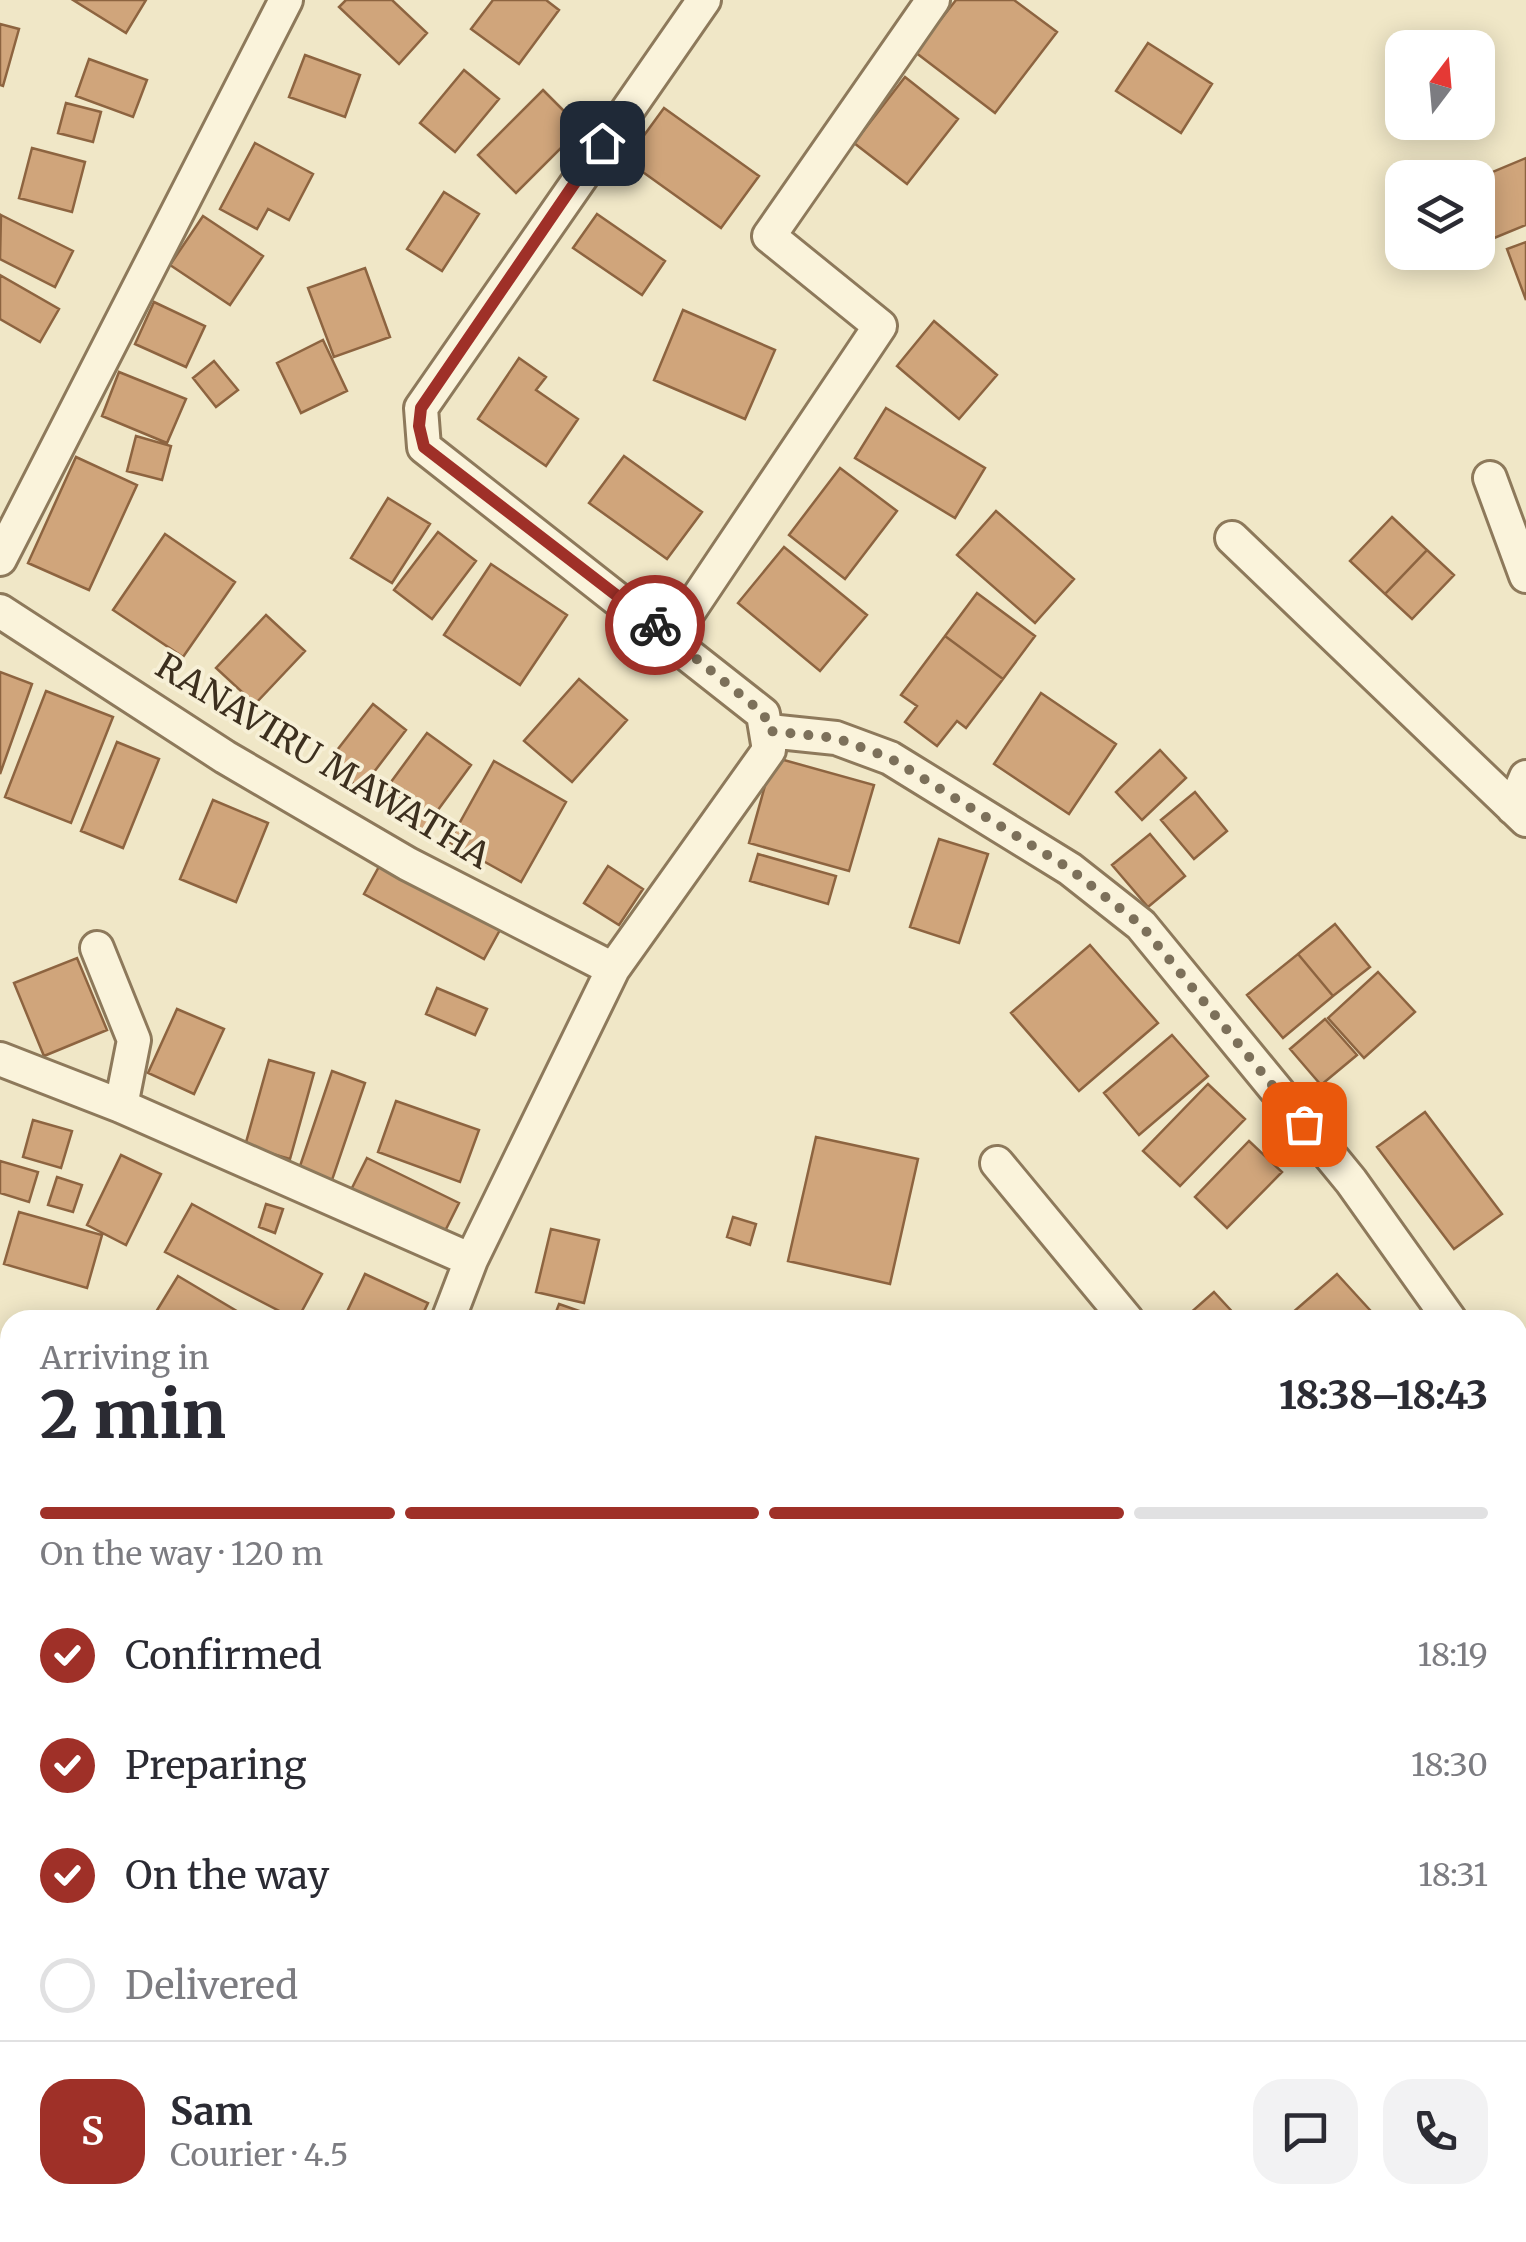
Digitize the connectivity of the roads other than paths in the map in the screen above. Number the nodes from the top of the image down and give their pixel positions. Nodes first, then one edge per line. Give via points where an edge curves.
1 (286, 0) edge
2 (704, 0) edge
3 (933, 0) edge
4 (1490, 478) dead end
5 (1232, 538) dead end
6 (0, 558) edge
7 (1526, 576) edge
8 (0, 610) edge
9 (671, 638) junction
10 (769, 731) junction
11 (1526, 777) edge
12 (1520, 814) edge
13 (97, 948) dead end
14 (612, 969) junction
15 (0, 1060) edge
16 (121, 1106) junction
17 (997, 1164) dead end
18 (471, 1260) junction
19 (452, 1310) edge
20 (1119, 1310) edge
21 (1443, 1310) edge

1 - 6 street
2 - 9 street via 443,375 421,408 419,426 424,447
3 - 9 street via 769,236 880,326
4 - 7 street
5 - 12 street
8 - 14 street, RANAVIRU MAWATHA via 226,757 391,854
9 - 10 street via 764,714
10 - 14 street via 769,750
10 - 21 street via 836,738 890,758 1070,869 1141,925 1351,1181
11 - 12 street
13 - 16 street via 134,1040
14 - 18 street
15 - 16 street
16 - 18 street
17 - 20 street
18 - 19 street

